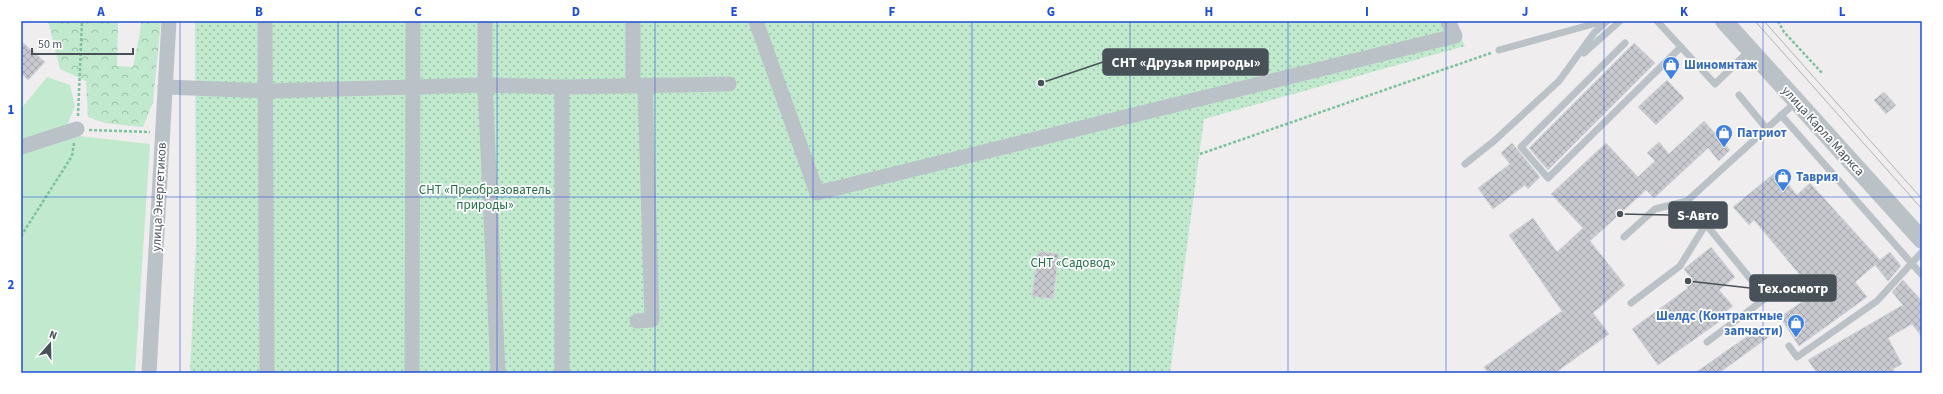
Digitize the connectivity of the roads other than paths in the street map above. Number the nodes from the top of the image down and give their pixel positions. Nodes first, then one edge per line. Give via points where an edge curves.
1 (169, 21) edge
2 (266, 21) edge
3 (413, 21) edge
4 (485, 21) edge
5 (633, 21) edge
6 (756, 21) edge
7 (1448, 21) edge
8 (1605, 21) edge
9 (1620, 21) edge
10 (1657, 21) edge
11 (1724, 21) edge
12 (1583, 23) edge
13 (1594, 33) junction
14 (1625, 43) dead end
15 (1682, 47) junction
16 (1499, 50) road end
17 (1750, 50) junction
18 (1569, 69) junction
19 (730, 84) dead end
20 (485, 85) junction
21 (639, 86) junction
22 (413, 87) junction
23 (562, 87) junction
24 (165, 88) junction
25 (267, 91) junction
26 (1738, 95) dead end
27 (1796, 102) junction
28 (1781, 115) junction
29 (1766, 128) junction
30 (77, 129) road end
31 (21, 147) edge
32 (1465, 164) dead end
33 (1687, 201) junction
34 (1706, 224) junction
35 (1624, 237) dead end
36 (1922, 240) edge
37 (1922, 252) edge
38 (1912, 263) junction
39 (1922, 275) edge
40 (1631, 303) dead end
41 (636, 321) dead end
42 (1707, 342) dead end
43 (1789, 346) dead end
44 (149, 373) edge
45 (267, 373) edge
46 (412, 373) edge
47 (498, 373) edge
48 (562, 373) edge

1 - 24 street, улица Энергетиков
2 - 25 street
3 - 22 street
4 - 20 street
5 - 21 street
6 - 7 street via 817,193 1455,36
8 - 12 lane
8 - 13 lane
9 - 18 lane via 1600,37
10 - 15 lane
11 - 17 street, улица Карла Маркса
12 - 13 lane
12 - 16 lane
13 - 18 lane
14 - 15 lane via 1521,147 1548,178
15 - 17 lane via 1714,84
17 - 27 street, улица Карла Маркса
18 - 32 lane via 1494,141
19 - 21 street
20 - 22 street
20 - 23 street
20 - 47 street
21 - 23 street
21 - 41 street via 652,320
22 - 25 street
22 - 46 street
23 - 48 street
24 - 25 street
24 - 44 street, улица Энергетиков
25 - 45 street
26 - 29 lane
27 - 28 lane
27 - 36 street, улица Карла Маркса
28 - 29 lane
28 - 38 lane
29 - 33 lane
30 - 31 street
33 - 34 lane
33 - 35 lane via 1655,209
34 - 40 lane via 1680,266
34 - 42 lane via 1766,298
37 - 38 lane
38 - 39 lane
38 - 43 lane via 1877,301 1797,357

